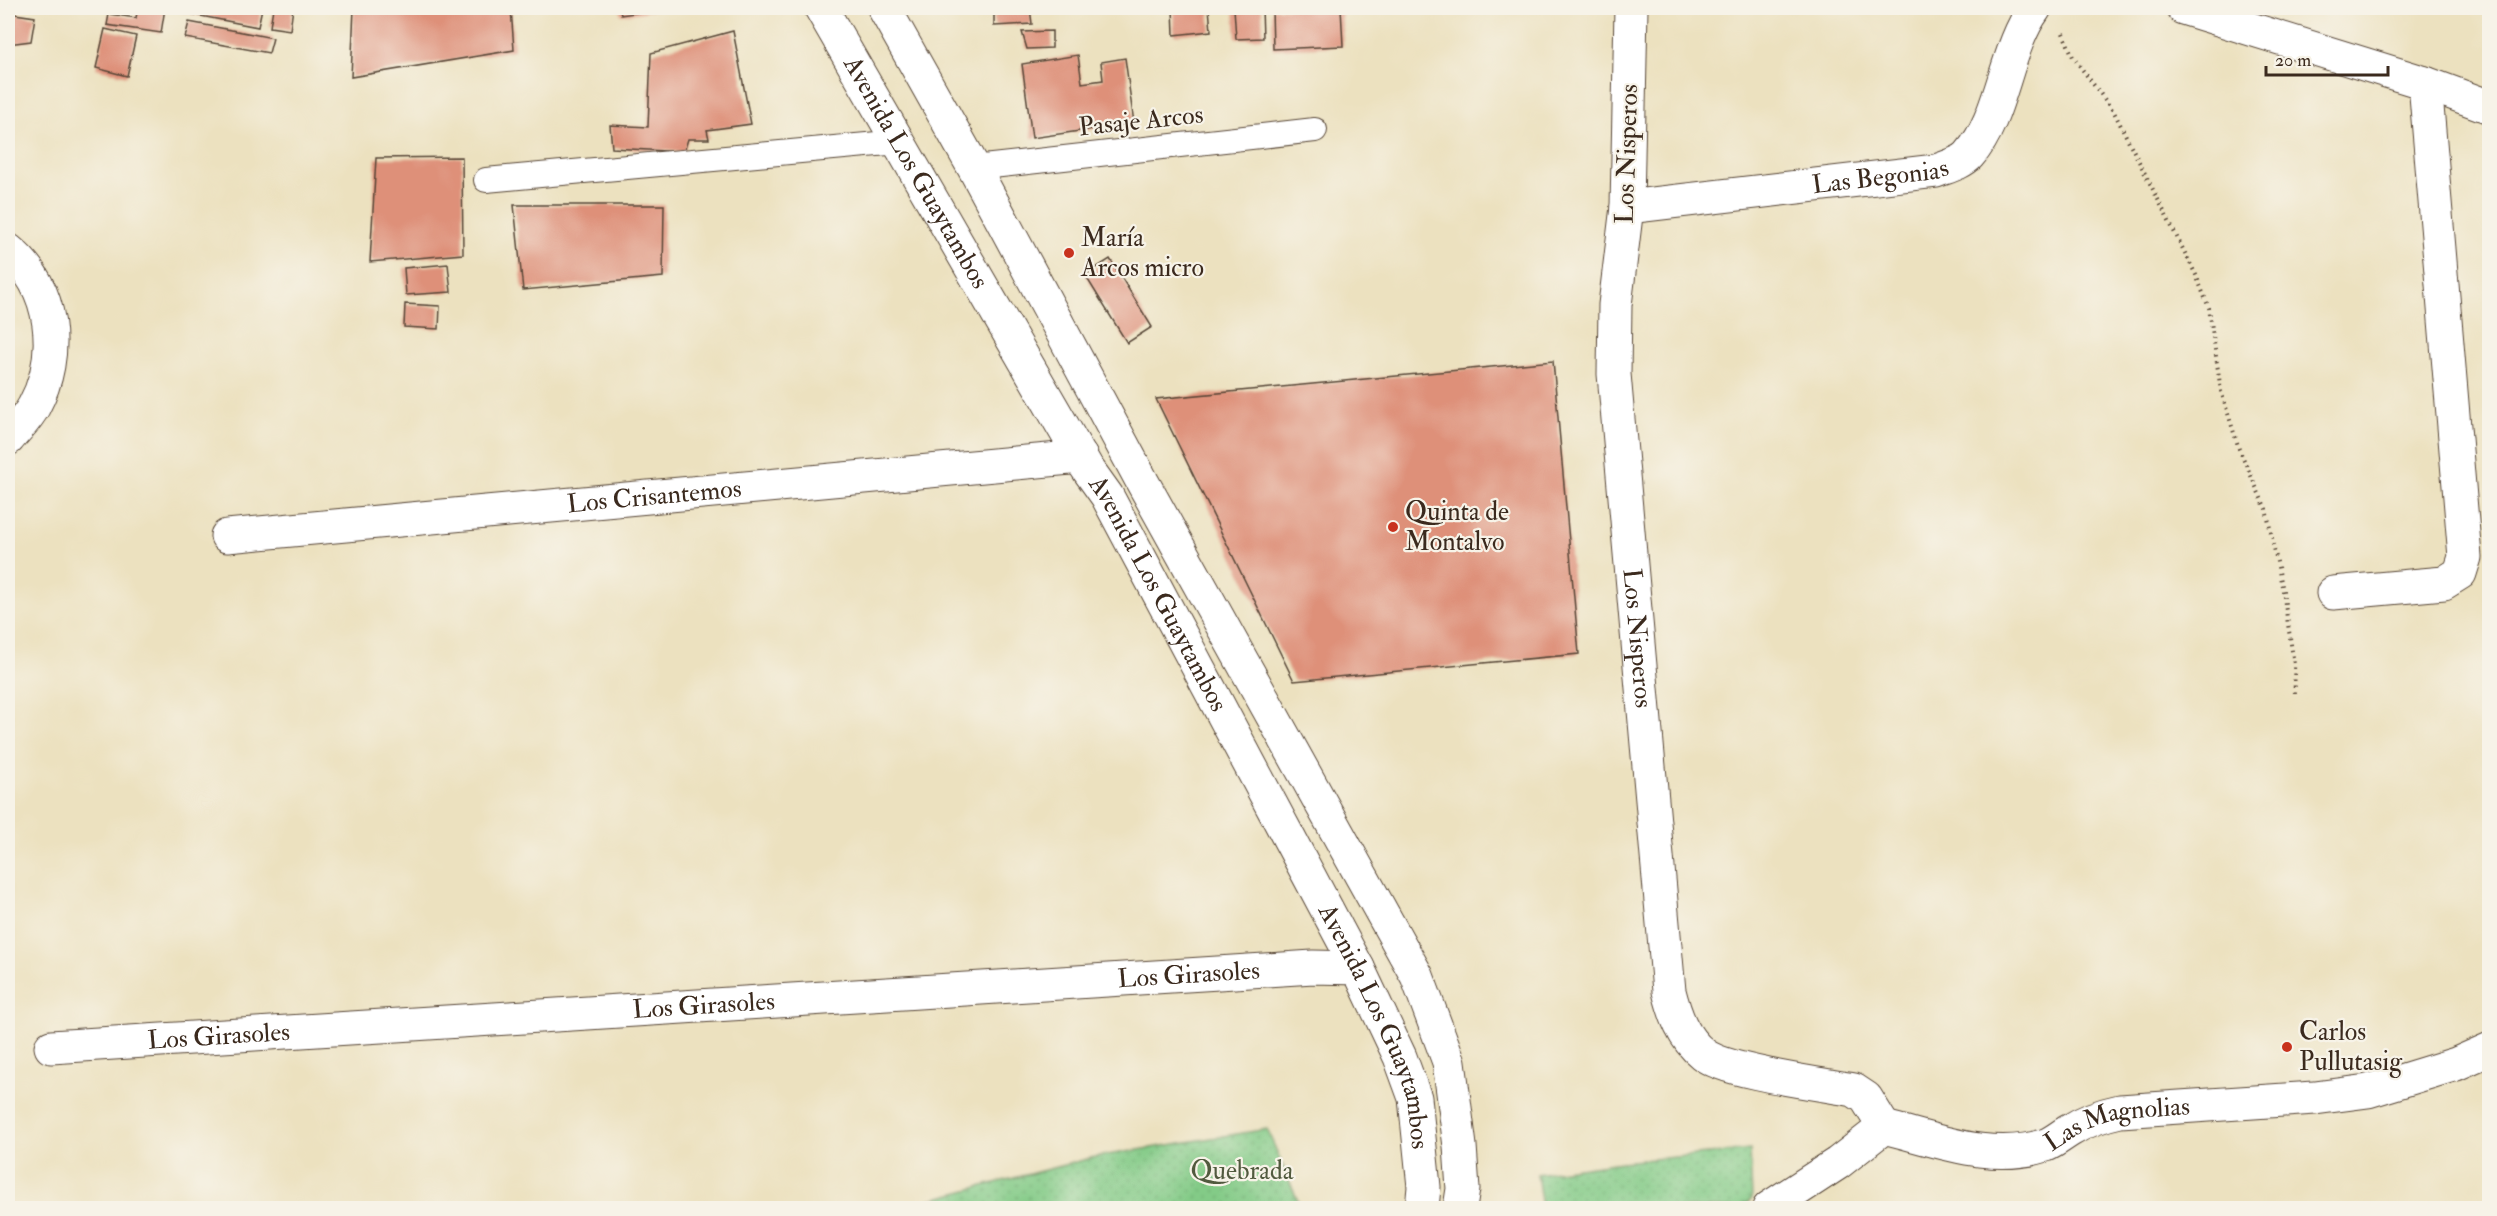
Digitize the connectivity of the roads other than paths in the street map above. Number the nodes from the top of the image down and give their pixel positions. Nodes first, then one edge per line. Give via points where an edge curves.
1 (821, 8) edge
2 (892, 8) edge
3 (1631, 8) edge
4 (2035, 8) edge
5 (2183, 8) edge
6 (2425, 83) junction
7 (2490, 107) edge
8 (1315, 130) dead end
9 (899, 142) junction
10 (974, 168) junction
11 (486, 180) dead end
12 (1627, 207) junction
13 (11, 248) edge
14 (8, 439) edge
15 (1081, 457) junction
16 (1143, 483) junction
17 (1107, 496) junction
18 (227, 536) dead end
19 (2332, 593) dead end
20 (1358, 968) junction
21 (51, 1047) dead end
22 (2490, 1049) edge
23 (1884, 1127) junction
24 (1423, 1198) edge
25 (1462, 1199) edge
26 (1769, 1209) edge

1 - 9 street, Avenida Los Guaytambos
2 - 10 street, Avenida Los Guaytambos
3 - 12 street, Los Nisperos
4 - 12 street, Las Begonias via 2023,24 1986,130 1968,157 1936,171
5 - 6 street
6 - 7 street
6 - 19 street via 2465,557 2460,573 2444,583
8 - 10 lane, Pasaje Arcos
9 - 11 lane
9 - 15 street, Avenida Los Guaytambos
10 - 16 street, Avenida Los Guaytambos
12 - 23 street, Los Nisperos via 1616,305 1614,374 1668,991 1675,1017 1703,1055 1724,1066 1854,1090 1866,1098
13 - 14 street via 40,292 51,331 49,371 34,408
15 - 17 street, Avenida Los Guaytambos
15 - 18 street, Los Crisantemos
16 - 17 street
16 - 25 street, Avenida Los Guaytambos via 1417,976 1449,1062 1460,1146
17 - 20 street, Avenida Los Guaytambos
20 - 21 street, Los Girasoles via 1313,967
20 - 24 street, Avenida Los Guaytambos via 1415,1098
22 - 23 street, Las Magnolias via 2456,1064 2368,1090 2096,1116 2048,1144 2021,1151 1996,1153 1964,1148
23 - 26 street
24 - 25 street

